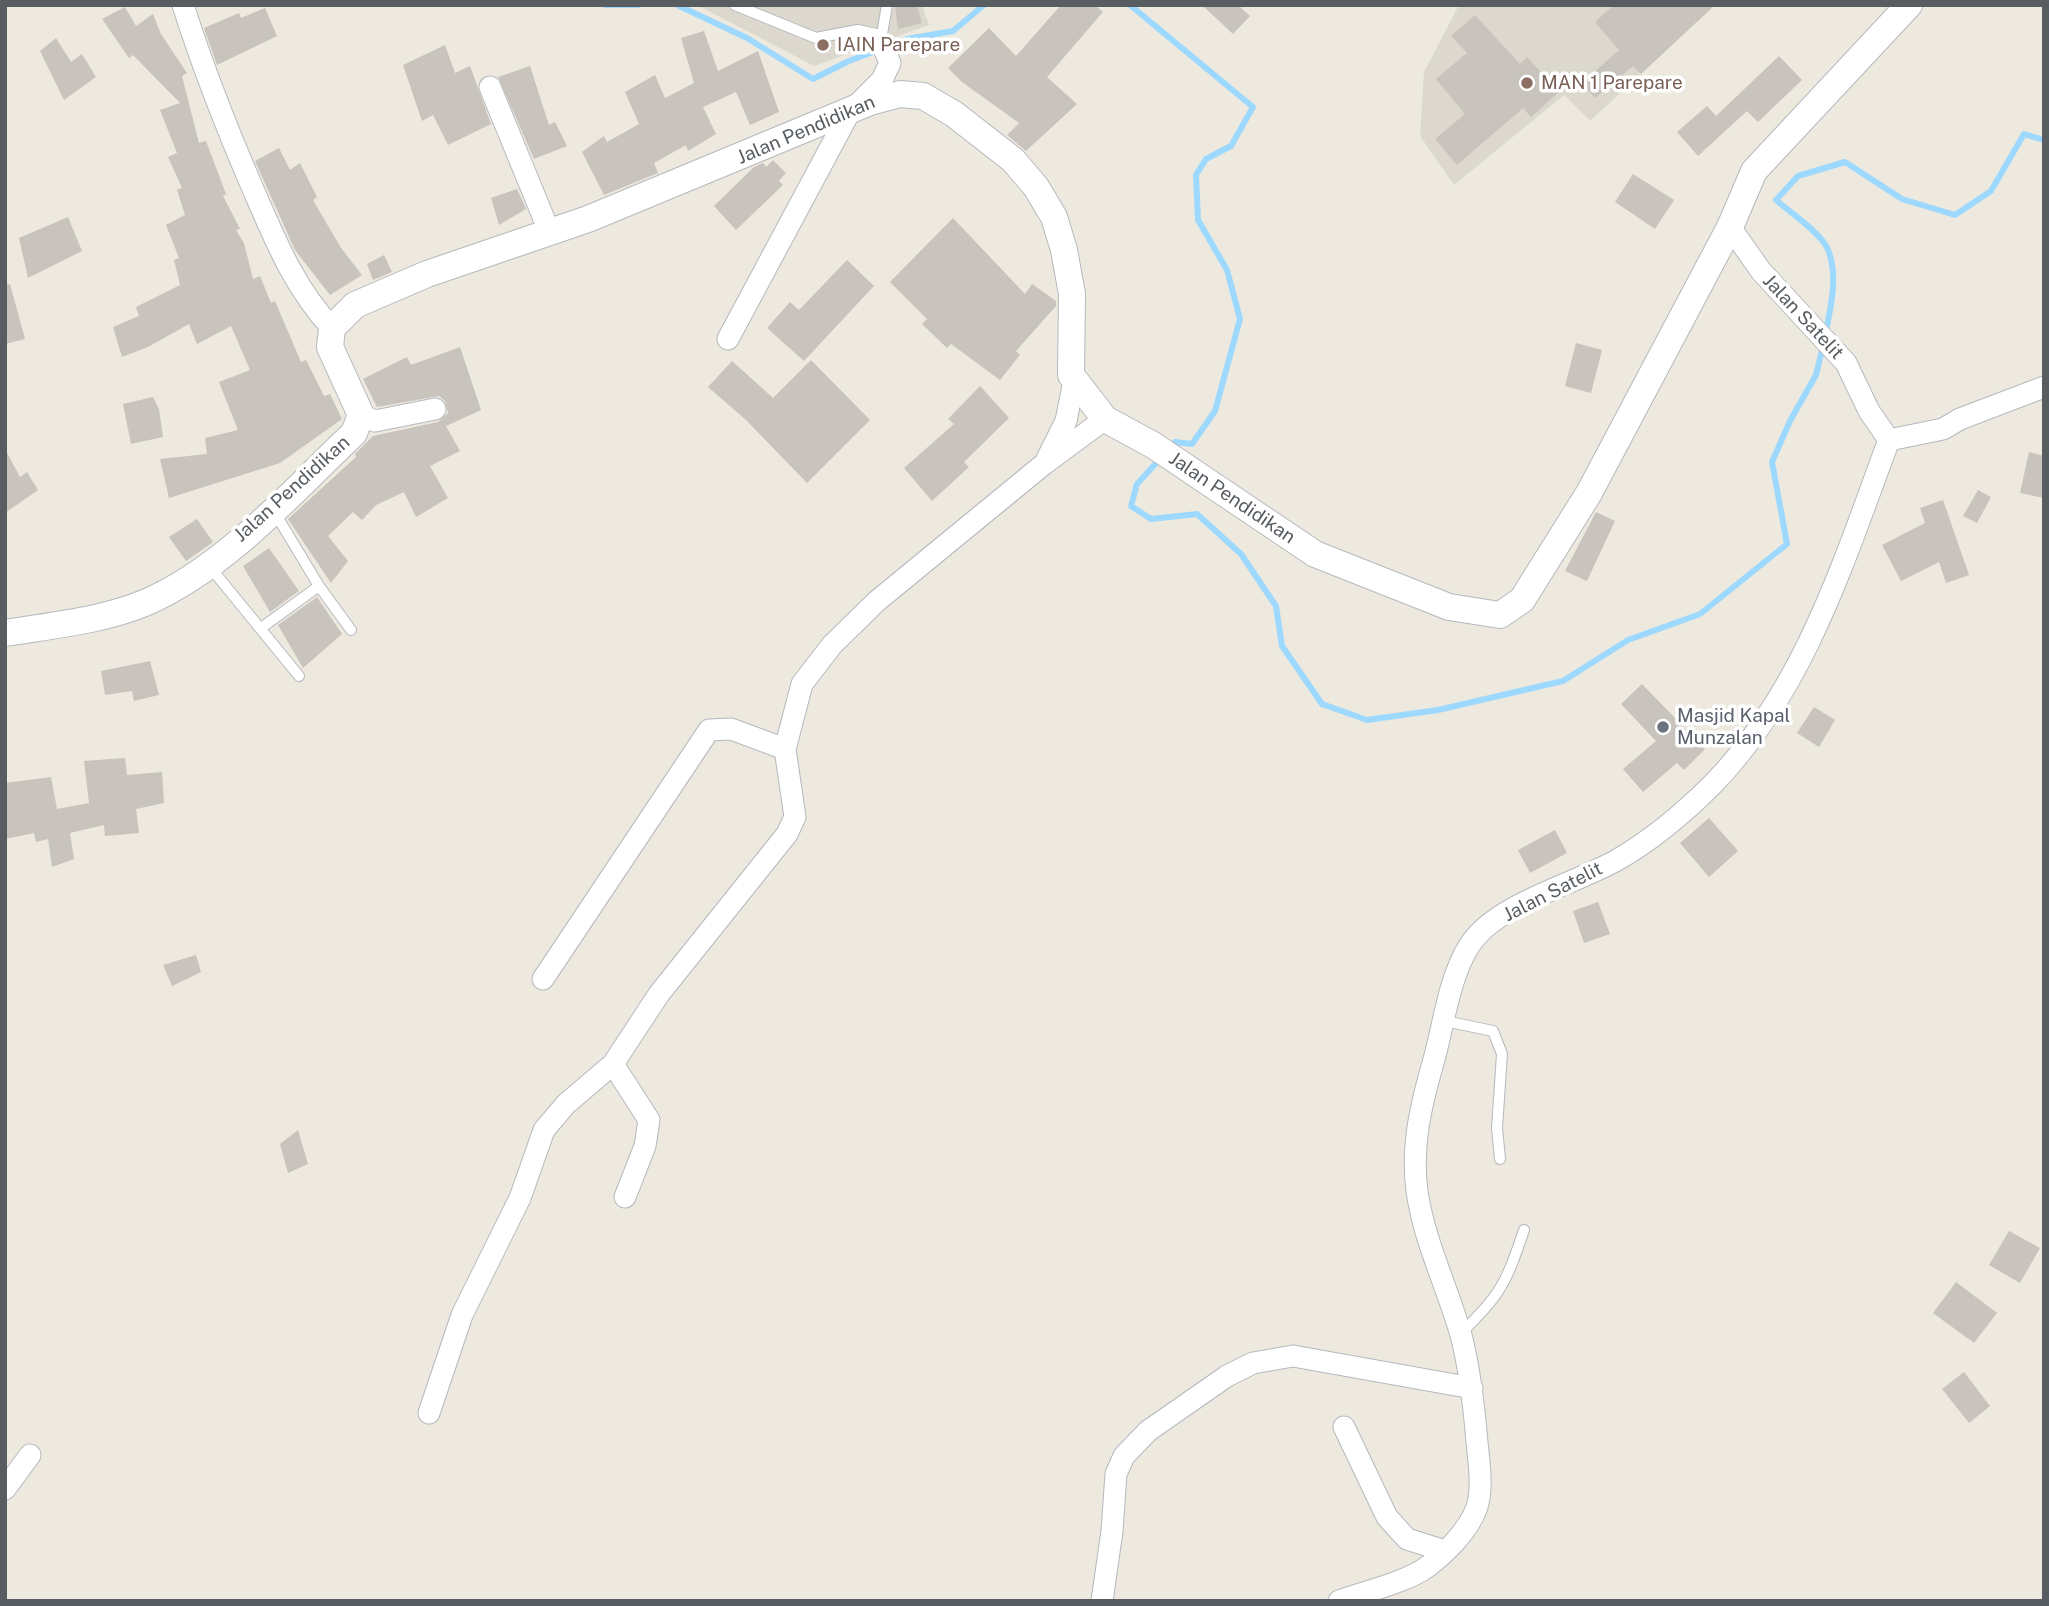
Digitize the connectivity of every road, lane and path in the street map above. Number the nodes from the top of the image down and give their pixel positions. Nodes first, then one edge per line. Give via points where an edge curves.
1 (183, 5) edge
2 (735, 5) edge
3 (887, 5) edge
4 (1909, 5) edge
5 (884, 47) junction
6 (489, 87) dead end
7 (849, 113) junction
8 (1730, 227) junction
9 (549, 231) junction
10 (331, 328) junction
11 (728, 339) dead end
12 (1074, 381) junction
13 (2044, 387) edge
14 (435, 409) dead end
15 (361, 415) junction
16 (1105, 419) junction
17 (1889, 440) junction
18 (1044, 464) junction
19 (273, 510) junction
20 (208, 564) junction
21 (319, 586) junction
22 (261, 628) junction
23 (351, 630) dead end
24 (5, 633) edge
25 (299, 676) dead end
26 (785, 749) junction
27 (543, 979) dead end
28 (1445, 1021) junction
29 (613, 1064) junction
30 (1500, 1159) dead end
31 (625, 1197) dead end
32 (1524, 1230) dead end
33 (1460, 1334) junction
34 (1472, 1388) junction
35 (429, 1413) dead end
36 (1344, 1427) dead end
37 (30, 1455) dead end
38 (5, 1489) edge
39 (1445, 1551) junction
40 (1101, 1601) edge
41 (1339, 1601) edge

1 - 10 street via 211,91 283,257 302,292
2 - 5 lane via 816,38 858,30
3 - 5 lane
4 - 8 street, Jalan Pendidikan via 1754,171
5 - 7 street via 882,80
6 - 9 street
7 - 9 street, Jalan Pendidikan
7 - 11 street
7 - 12 street, Jalan Pendidikan via 884,97 923,96 954,114 1021,169 1054,217 1064,250 1072,294
8 - 16 street, Jalan Pendidikan via 1589,493 1522,600 1500,615 1449,607 1315,554 1153,445
8 - 17 street, Jalan Satelit via 1761,271 1846,363 1868,411
9 - 10 street, Jalan Pendidikan via 355,305
10 - 15 street, Jalan Pendidikan via 330,346
12 - 16 street, Jalan Pendidikan
12 - 18 street via 1066,421
13 - 17 street via 1943,429
14 - 15 street via 375,421
15 - 19 street, Jalan Pendidikan via 354,433
16 - 18 street
17 - 28 street, Jalan Satelit via 1820,623 1738,756 1661,830 1617,860 1506,914 1471,942 1458,968
18 - 26 street via 877,601 832,645 802,684
19 - 20 street, Jalan Pendidikan
19 - 21 lane
20 - 22 lane
20 - 24 street, Jalan Pendidikan via 178,586 100,618
21 - 22 lane
21 - 23 lane
22 - 25 lane
26 - 27 street via 731,729 709,730
26 - 29 street via 795,817 787,834 659,994
28 - 30 lane via 1493,1031 1501,1047
28 - 33 street, Jalan Satelit via 1421,1106 1414,1152 1429,1246
29 - 31 street via 649,1120 645,1146
29 - 35 street via 565,1104 544,1130 520,1198 462,1315
32 - 33 lane via 1509,1276 1493,1302
33 - 34 street, Jalan Satelit
34 - 39 street, Jalan Satelit via 1478,1497 1467,1527
34 - 40 street via 1293,1356 1253,1363 1227,1376 1148,1431 1124,1457 1116,1474
36 - 39 street via 1387,1517 1407,1539
37 - 38 street
39 - 41 street, Jalan Satelit via 1424,1570

